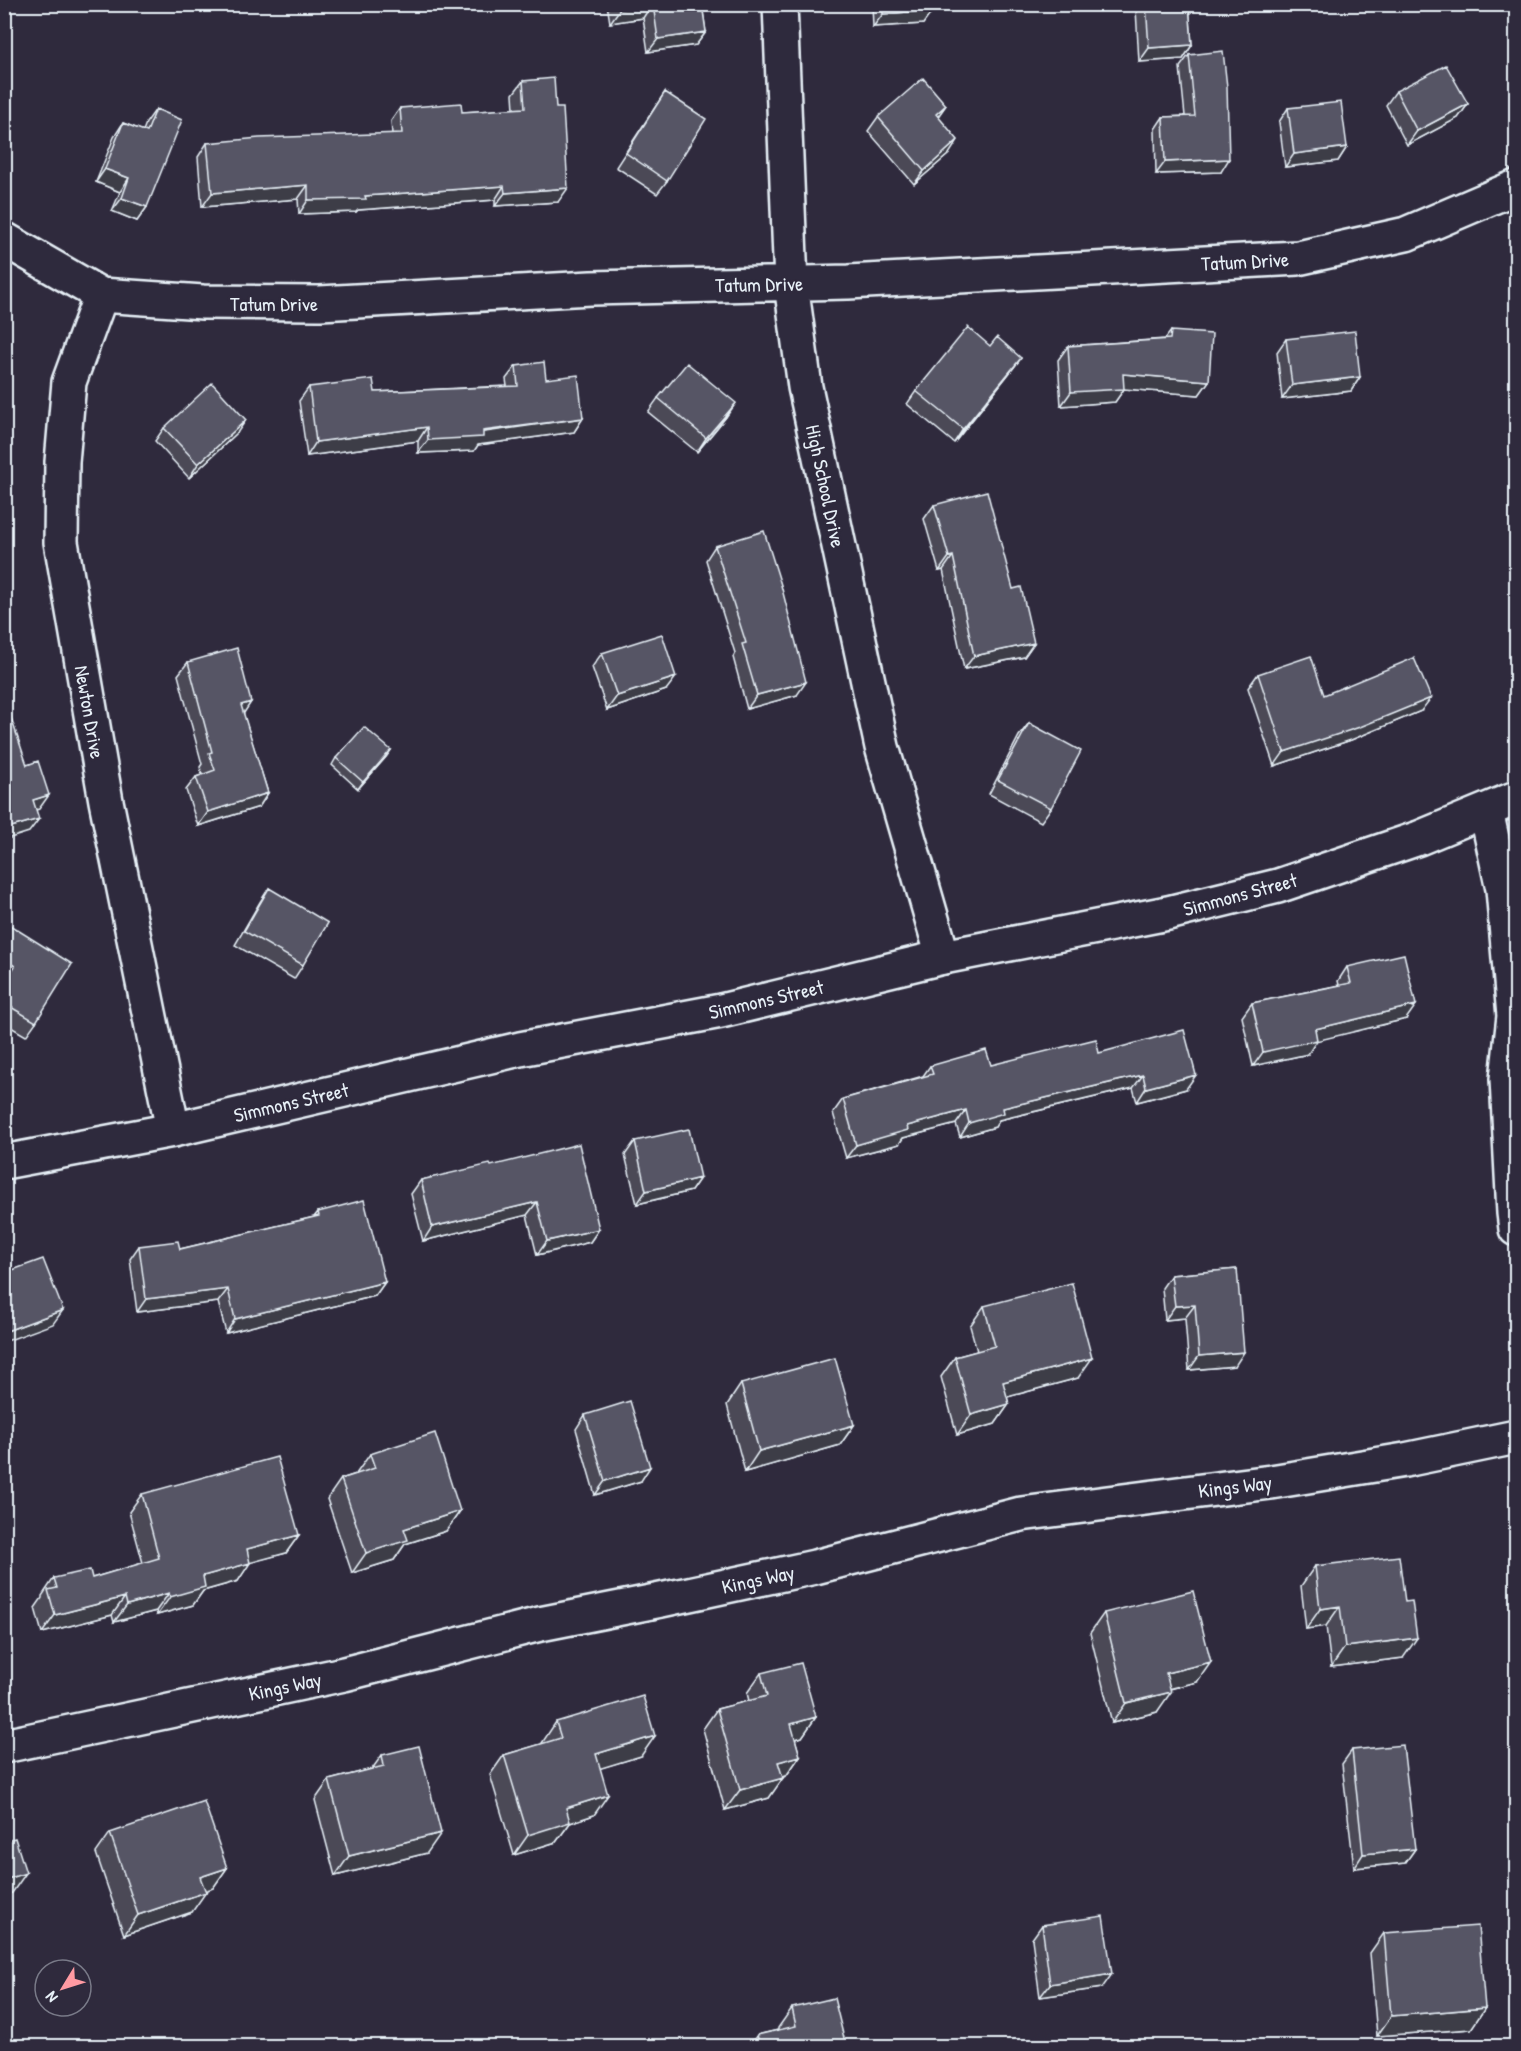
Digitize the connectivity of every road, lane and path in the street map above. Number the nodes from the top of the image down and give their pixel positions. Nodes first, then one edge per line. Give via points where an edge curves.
1 (780, 4) edge
2 (1516, 187) edge
3 (4, 239) edge
4 (791, 284) junction
5 (101, 295) junction
6 (1516, 798) edge
7 (1486, 811) junction
8 (943, 957) junction
9 (173, 1130) junction
10 (4, 1162) edge
11 (1516, 1229) edge
12 (1516, 1437) edge
13 (4, 1746) edge

1 - 4 street, High School Drive
2 - 4 street, Tatum Drive via 1406,234 1298,258
3 - 5 street, Tatum Drive
4 - 5 street, Tatum Drive via 591,288 320,303 203,302
4 - 8 street, High School Drive via 805,387 880,735
5 - 9 street, Newton Drive via 69,382 61,542 106,801
6 - 7 street, Simmons Street
7 - 8 street, Simmons Street via 1278,886 1168,914
7 - 11 street via 1503,889 1514,1016 1507,1079
8 - 9 street, Simmons Street via 721,1011 520,1049
9 - 10 street, Simmons Street
12 - 13 street, Kings Way via 1271,1482 1021,1514 815,1567 540,1624 344,1674

